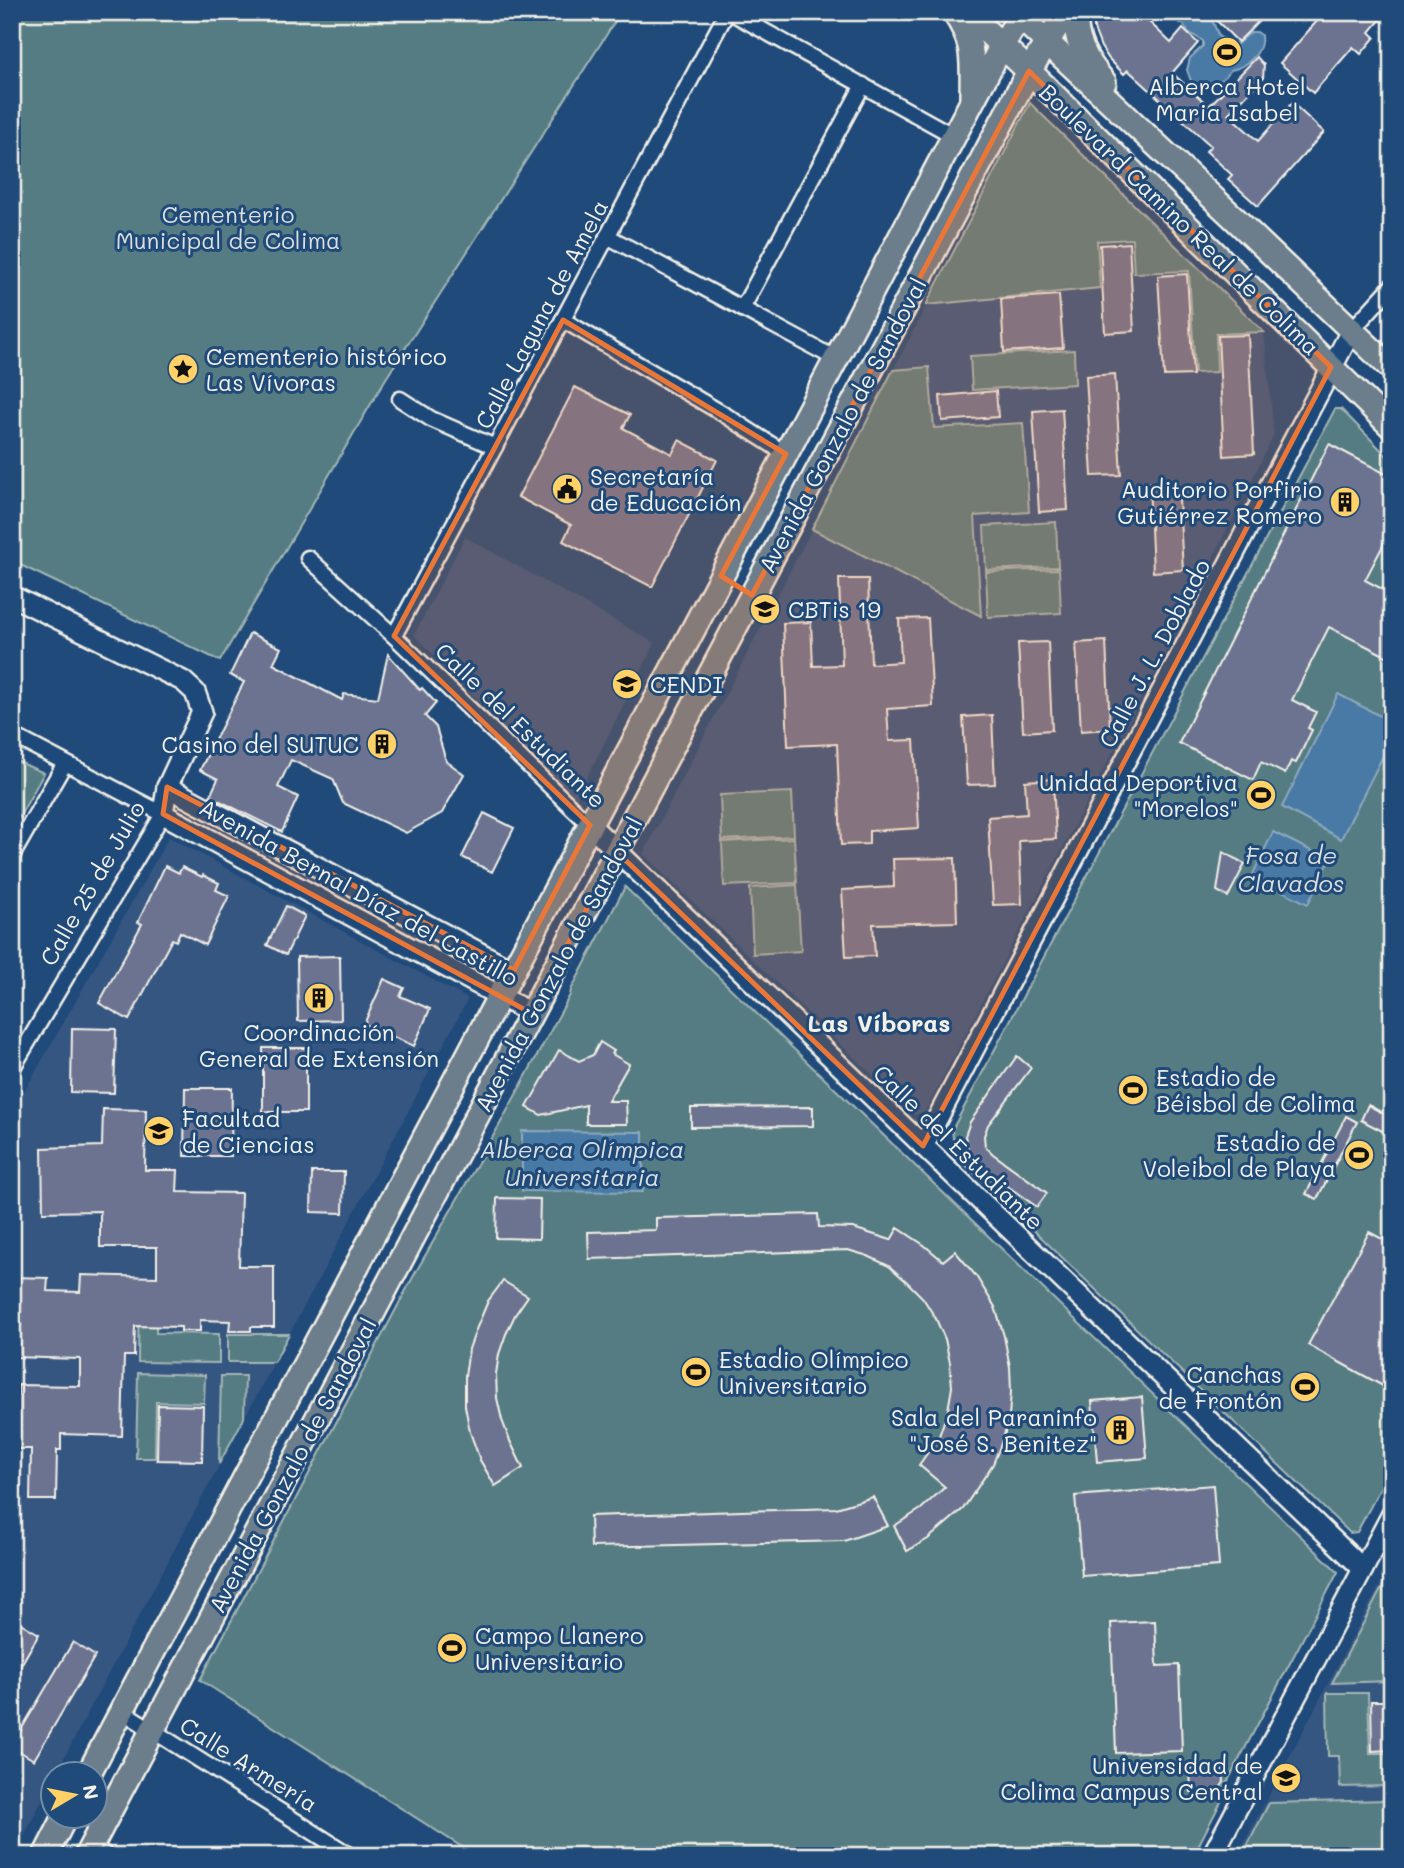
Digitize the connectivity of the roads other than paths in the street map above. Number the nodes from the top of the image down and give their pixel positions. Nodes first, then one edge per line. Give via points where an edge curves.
1 (728, 12) edge
2 (954, 12) edge
3 (966, 12) edge
4 (1066, 12) edge
5 (1076, 12) edge
6 (1019, 14) edge
7 (1047, 43) junction
8 (1002, 45) junction
9 (1029, 71) junction
10 (863, 85) junction
11 (972, 103) junction
12 (954, 136) junction
13 (1149, 139) junction
14 (607, 236) junction
15 (1392, 286) edge
16 (742, 309) junction
17 (563, 320) junction
18 (852, 330) junction
19 (1350, 331) junction
20 (883, 346) junction
21 (836, 359) junction
22 (1332, 367) junction
23 (1392, 369) edge
24 (400, 399) dead end
25 (1392, 427) edge
26 (495, 447) junction
27 (786, 454) junction
28 (308, 558) dead end
29 (721, 576) junction
30 (752, 595) junction
31 (12, 596) edge
32 (394, 636) junction
33 (12, 735) edge
34 (65, 763) junction
35 (167, 787) junction
36 (163, 814) junction
37 (590, 825) junction
38 (617, 852) junction
39 (12, 856) edge
40 (514, 971) junction
41 (499, 996) junction
42 (531, 1013) junction
43 (12, 1069) edge
44 (923, 1146) junction
45 (1392, 1514) edge
46 (1363, 1569) junction
47 (122, 1711) junction
48 (153, 1730) junction
49 (96, 1759) edge
50 (59, 1829) edge
51 (95, 1852) edge
52 (45, 1856) edge
53 (351, 1856) edge
54 (1212, 1856) edge

1 - 10 street
1 - 14 street, Calle Laguna de Amela
2 - 11 main road via 965,28 972,56
3 - 8 main road, Boulevard Camino Real de Colima
4 - 7 main road, Avenida Gonzalo de Sandoval
5 - 13 main road via 1078,40 1087,61
6 - 7 main road, Boulevard Camino Real de Colima
6 - 8 main road, Avenida Gonzalo de Sandoval
7 - 9 main road, Avenida Gonzalo de Sandoval
7 - 13 main road, Boulevard Camino Real de Colima
8 - 9 main road, Boulevard Camino Real de Colima
8 - 11 main road, Avenida Gonzalo de Sandoval
9 - 20 main road, Avenida Gonzalo de Sandoval
9 - 22 main road, Boulevard Camino Real de Colima
10 - 12 street
10 - 16 street
11 - 12 main road, Avenida Gonzalo de Sandoval
12 - 18 main road, Avenida Gonzalo de Sandoval
13 - 19 main road, Boulevard Camino Real de Colima
14 - 16 street
14 - 17 street, Calle Laguna de Amela
15 - 19 street
16 - 21 street
17 - 26 street, Calle Laguna de Amela
17 - 27 street
18 - 20 main road
18 - 21 main road, Avenida Gonzalo de Sandoval
19 - 22 street, Calle J. L. Doblado
19 - 23 main road, Boulevard Camino Real de Colima
20 - 30 main road, Avenida Gonzalo de Sandoval
21 - 27 main road, Avenida Gonzalo de Sandoval
22 - 25 main road, Boulevard Camino Real de Colima
22 - 44 street, Calle J. L. Doblado
24 - 26 street via 431,419
26 - 32 street, Calle Laguna de Amela
27 - 29 main road, Avenida Gonzalo de Sandoval
28 - 32 street, Calle del Estudiante
29 - 30 main road
29 - 37 main road, Avenida Gonzalo de Sandoval
30 - 38 main road, Avenida Gonzalo de Sandoval
31 - 35 street, Calle 25 de Julio via 183,681 195,692 202,712
32 - 37 street, Calle del Estudiante
33 - 34 street
34 - 36 street
34 - 39 street
35 - 36 street, Calle 25 de Julio
35 - 40 street, Avenida Bernal Díaz del Castillo
36 - 41 street, Avenida Bernal Díaz del Castillo
36 - 43 street, Calle 25 de Julio
37 - 38 street, Calle del Estudiante
37 - 40 main road, Avenida Gonzalo de Sandoval
38 - 42 main road, Avenida Gonzalo de Sandoval
38 - 44 street, Calle del Estudiante
40 - 41 main road, Avenida Gonzalo de Sandoval
41 - 42 street, Avenida Bernal Díaz del Castillo
41 - 47 main road, Avenida Gonzalo de Sandoval
42 - 48 main road, Avenida Gonzalo de Sandoval
44 - 46 street, Calle del Estudiante
45 - 46 street
46 - 54 street
47 - 48 street, Calle Armería
47 - 49 main road, Avenida Gonzalo de Sandoval
48 - 51 main road, Avenida Gonzalo de Sandoval
48 - 53 street, Calle Armería
50 - 52 main road

